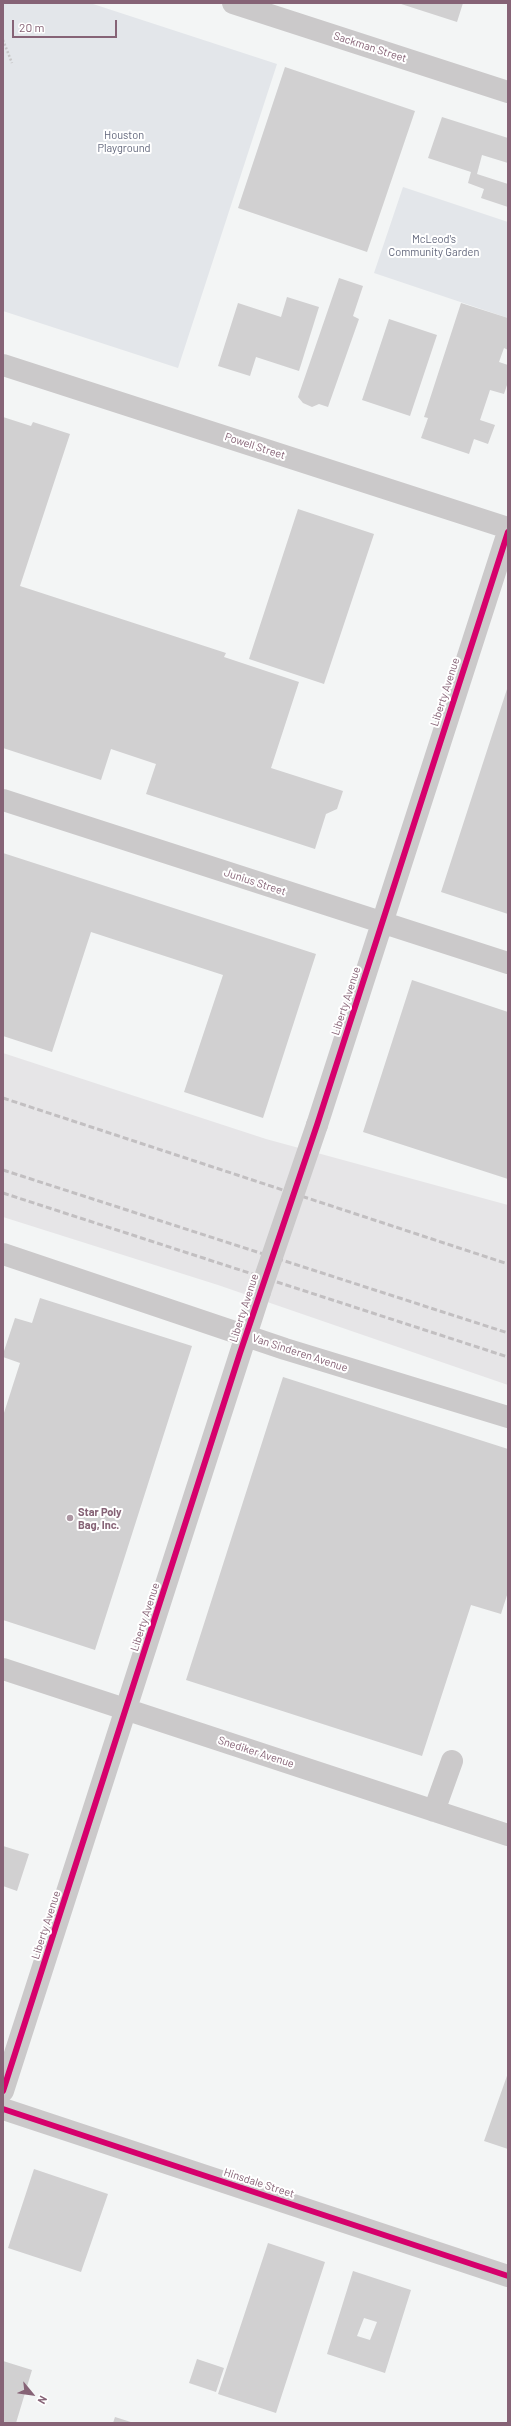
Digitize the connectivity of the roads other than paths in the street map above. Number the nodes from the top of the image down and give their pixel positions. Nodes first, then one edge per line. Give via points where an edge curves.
1 (233, 3) edge
2 (508, 92) edge
3 (3, 365) edge
4 (508, 528) edge
5 (508, 532) edge
6 (3, 800) edge
7 (381, 923) junction
8 (508, 963) edge
9 (3, 1254) edge
10 (246, 1335) junction
11 (508, 1417) edge
12 (3, 1670) edge
13 (126, 1709) junction
14 (452, 1761) dead end
15 (434, 1811) junction
16 (508, 1835) edge
17 (3, 2091) edge
18 (3, 2109) edge
19 (508, 2276) edge

1 - 2 street, Sackman Street
3 - 4 street, Powell Street
5 - 7 street, Liberty Avenue
6 - 7 street, Junius Street
7 - 8 street, Junius Street
7 - 10 street, Liberty Avenue, bridge via 317,1125
9 - 10 street, Van Sinderen Avenue
10 - 11 street, Van Sinderen Avenue
10 - 13 street, Liberty Avenue
12 - 13 street, Snediker Avenue
13 - 15 street, Snediker Avenue
13 - 17 street, Liberty Avenue
14 - 15 street
15 - 16 street, Snediker Avenue
18 - 19 street, Hinsdale Street

